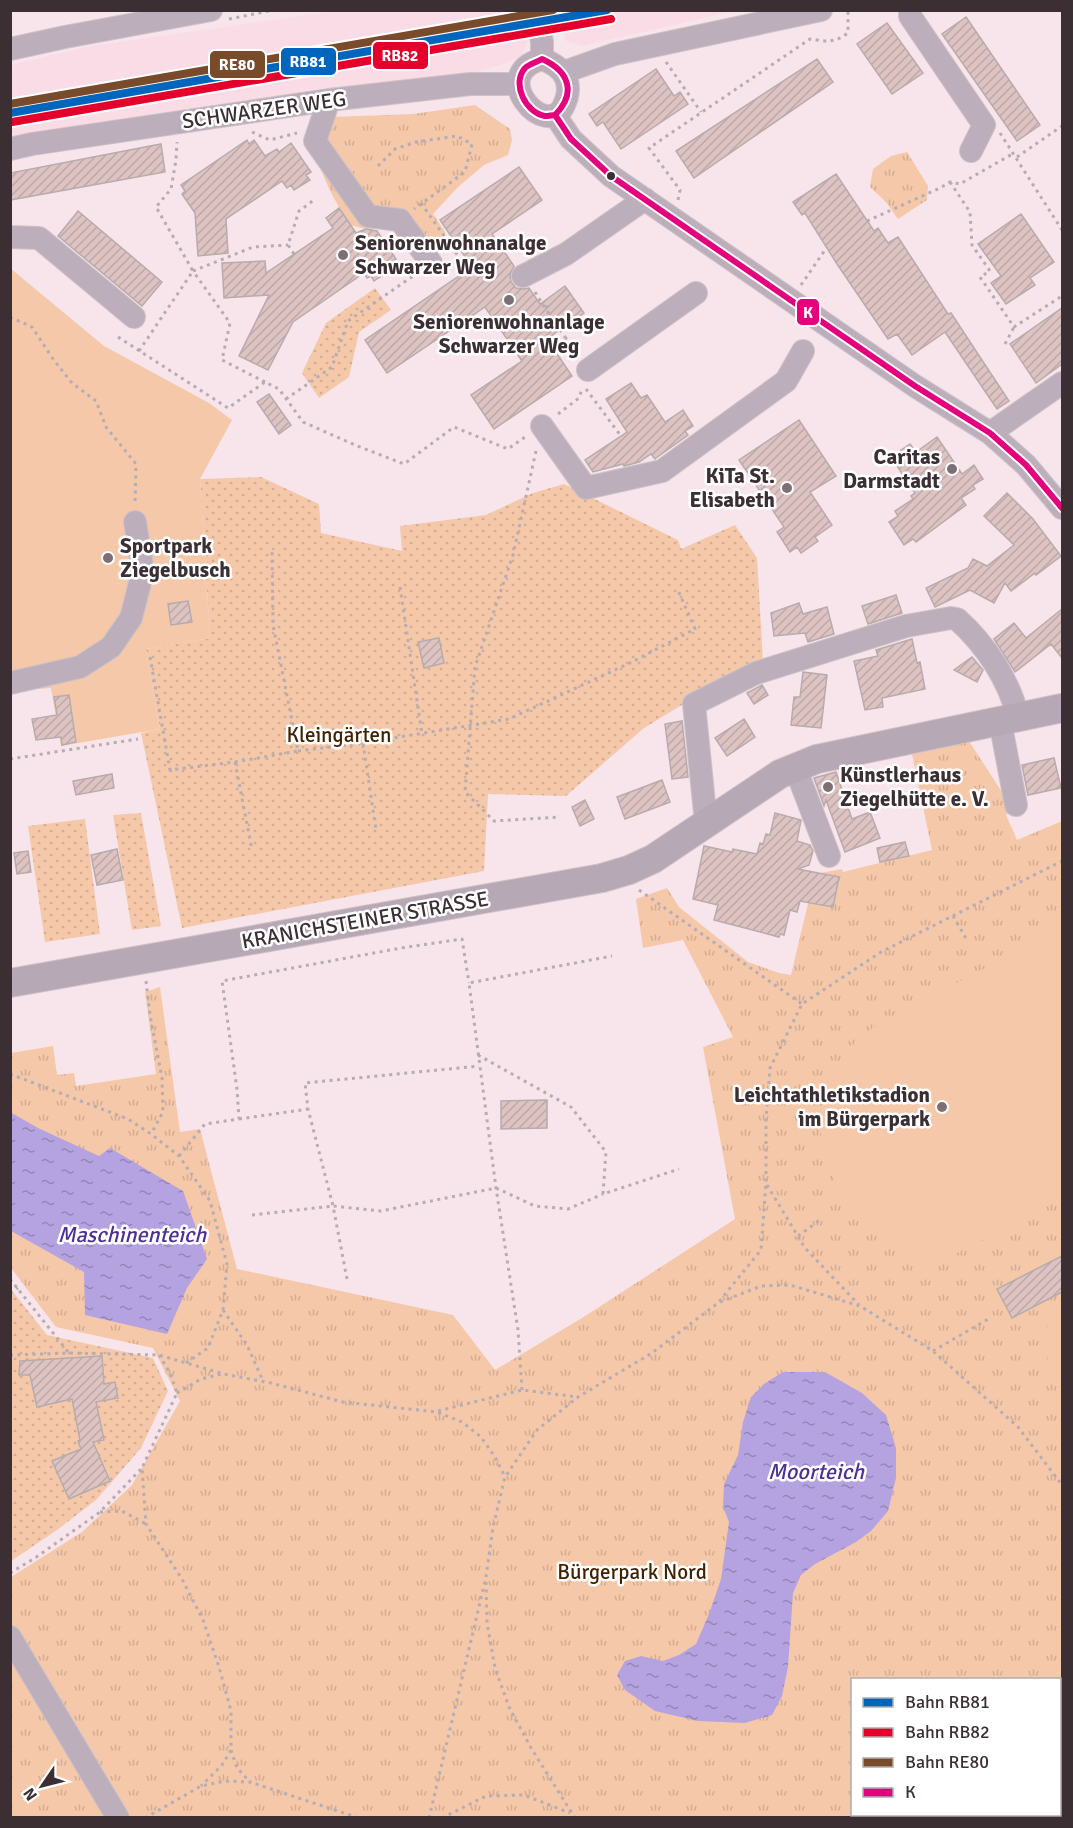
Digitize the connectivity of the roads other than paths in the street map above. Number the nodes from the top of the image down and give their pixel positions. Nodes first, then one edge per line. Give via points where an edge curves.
1 (211, 10) edge
2 (536, 10) edge
3 (821, 10) edge
4 (910, 10) edge
5 (10, 49) edge
6 (542, 51) junction
7 (564, 72) junction
8 (518, 84) junction
9 (329, 100) junction
10 (555, 115) junction
11 (10, 149) edge
12 (971, 151) dead end
13 (645, 199) junction
14 (10, 237) edge
15 (431, 263) road end
16 (524, 276) dead end
17 (696, 293) dead end
18 (134, 317) dead end
19 (822, 322) junction
20 (588, 370) road end
21 (1062, 383) edge
22 (542, 426) road end
23 (990, 433) junction
24 (1062, 508) edge
25 (135, 522) road end
26 (10, 683) edge
27 (1062, 708) edge
28 (1009, 719) junction
29 (795, 767) junction
30 (1016, 805) dead end
31 (706, 823) junction
32 (829, 856) dead end
33 (10, 983) edge
34 (10, 1637) edge
35 (118, 1818) edge

1 - 5 street
2 - 6 street
3 - 7 street via 615,54
4 - 12 street via 910,16 984,125
6 - 7 street
6 - 8 street via 524,68
7 - 10 street via 566,99
8 - 9 street, SCHWARZER WEG via 471,84
8 - 10 street via 536,113
9 - 11 street, SCHWARZER WEG
9 - 15 street via 315,141 368,216 400,220
10 - 13 street via 572,139 611,176
13 - 16 street via 566,254
13 - 19 street
14 - 18 street via 39,238
17 - 20 street
19 - 22 street via 796,347 786,381 662,471 586,489
19 - 23 street
21 - 23 street
23 - 24 street via 1026,465
25 - 26 street via 143,571 131,618 111,647 80,667
27 - 28 main road, KRANICHSTEINER STRASSE
28 - 29 main road, KRANICHSTEINER STRASSE
28 - 30 street
28 - 31 street via 1014,703 993,660 957,619 906,626 756,673 694,704
29 - 31 main road, KRANICHSTEINER STRASSE
29 - 32 street
31 - 33 main road, KRANICHSTEINER STRASSE via 653,859 603,878
34 - 35 street

